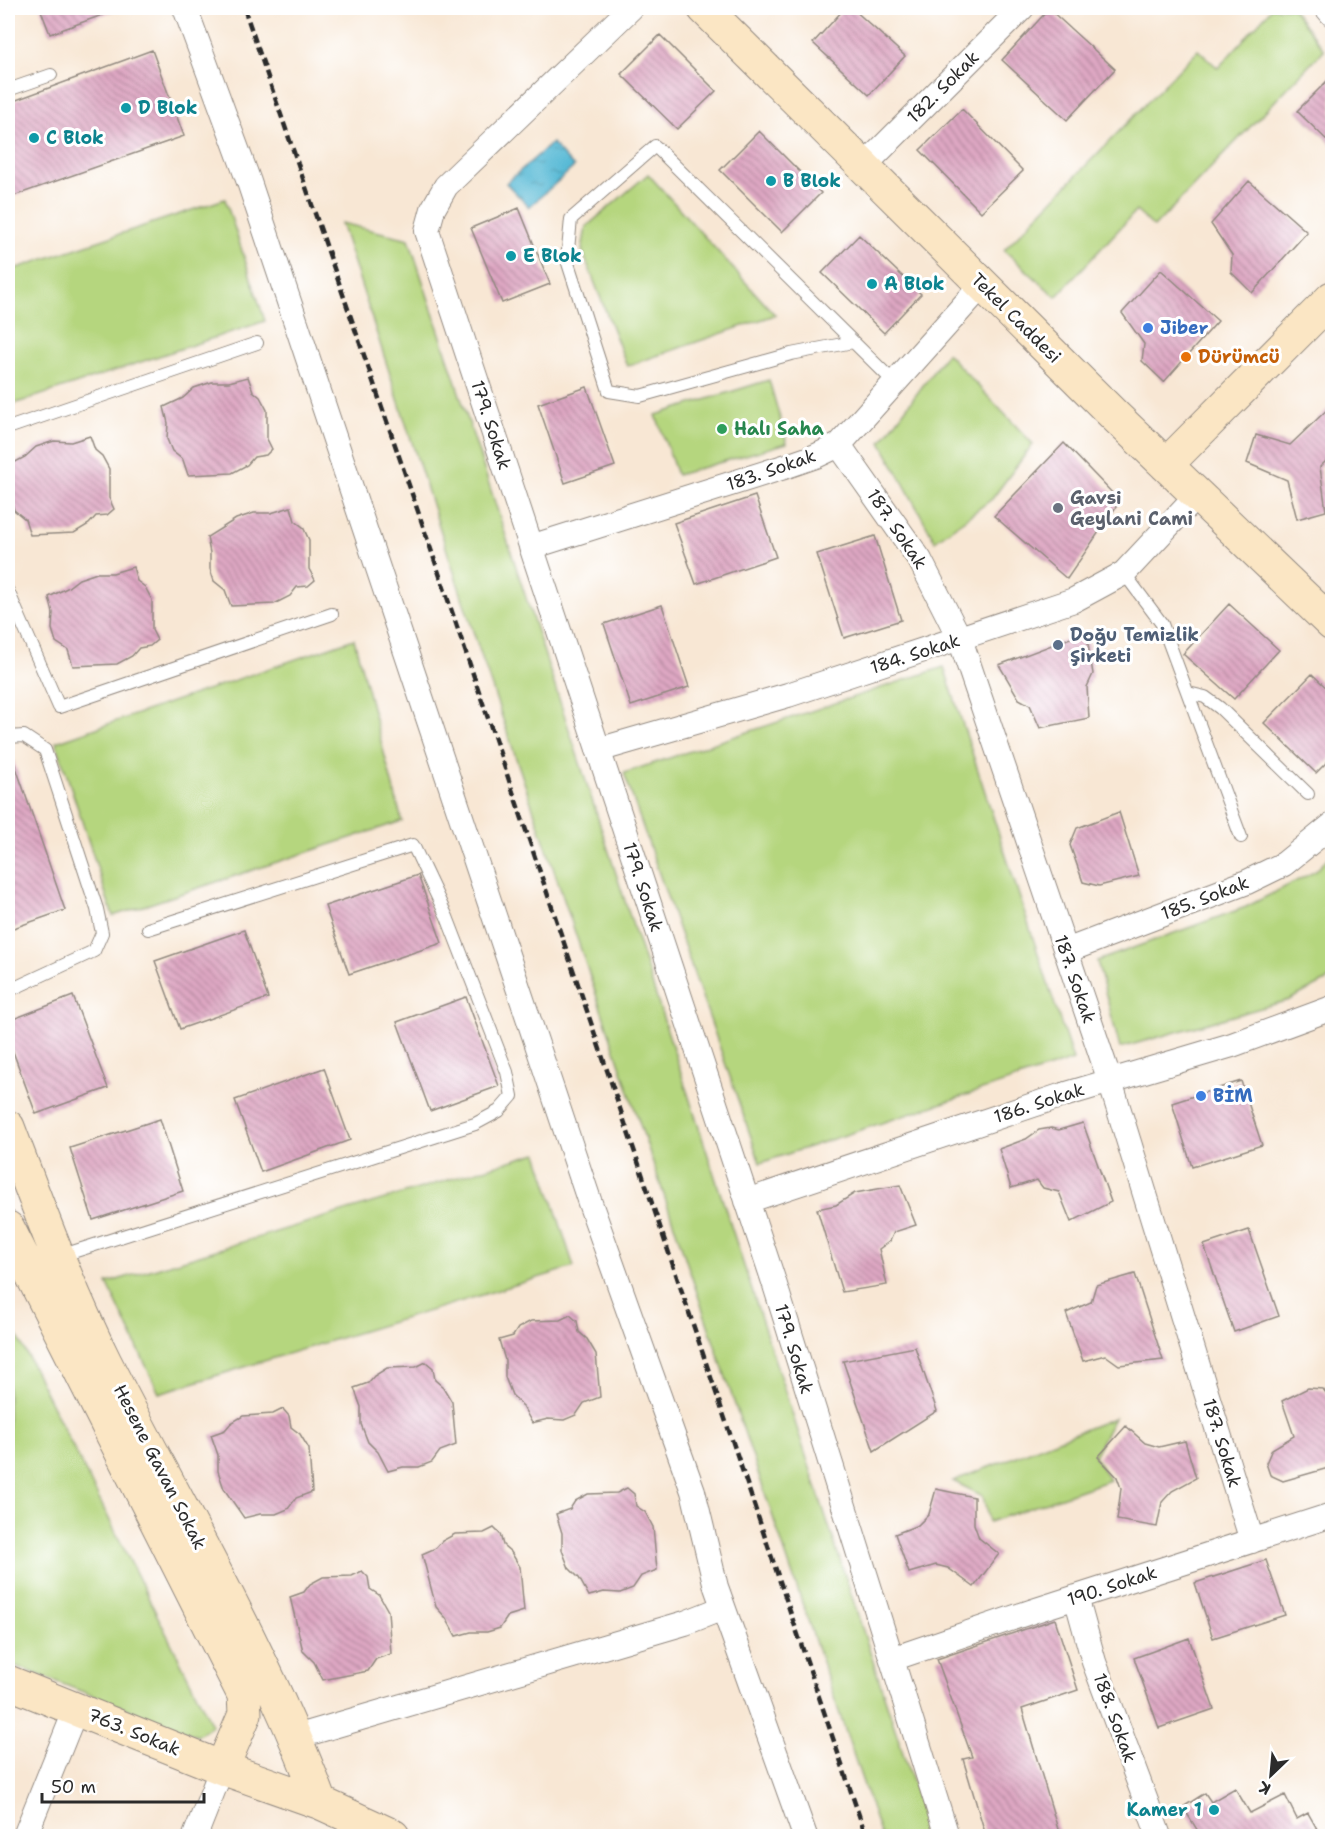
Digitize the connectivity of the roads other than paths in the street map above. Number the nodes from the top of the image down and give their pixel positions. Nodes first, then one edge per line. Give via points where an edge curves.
1 (185, 8) edge
2 (631, 8) edge
3 (704, 8) edge
4 (1022, 8) edge
5 (1327, 8) edge
6 (1332, 14) edge
7 (51, 75) dead end
8 (8, 90) edge
9 (864, 166) junction
10 (983, 284) junction
11 (1332, 298) edge
12 (853, 342) junction
13 (257, 343) dead end
14 (895, 383) junction
15 (8, 428) edge
16 (839, 444) junction
17 (1166, 465) junction
18 (1197, 495) junction
19 (531, 547) junction
20 (1124, 573) junction
21 (8, 591) edge
22 (332, 614) dead end
23 (1332, 624) edge
24 (960, 639) junction
25 (1188, 693) junction
26 (8, 737) edge
27 (598, 750) junction
28 (1308, 794) dead end
29 (1332, 825) edge
30 (1241, 837) dead end
31 (148, 929) dead end
32 (1066, 951) junction
33 (8, 991) edge
34 (1332, 1008) edge
35 (1110, 1081) junction
36 (8, 1127) edge
37 (747, 1200) junction
38 (8, 1228) edge
39 (57, 1257) junction
40 (1332, 1515) edge
41 (1252, 1541) junction
42 (1076, 1597) junction
43 (723, 1608) junction
44 (892, 1659) junction
45 (8, 1682) edge
46 (76, 1709) junction
47 (296, 1737) junction
48 (222, 1768) junction
49 (321, 1803) junction
50 (25, 1836) edge
51 (195, 1836) edge
52 (393, 1836) edge
53 (805, 1836) edge
54 (947, 1836) edge
55 (1159, 1836) edge

1 - 43 street via 253,194 586,1191 693,1491
2 - 19 street, 179. Sokak via 446,186 433,209 427,231
3 - 9 street, Tekel Caddesi
4 - 9 street, 182. Sokak
5 - 6 street
7 - 8 lane
9 - 10 street, Tekel Caddesi
10 - 14 street, 183. Sokak
10 - 17 street, Tekel Caddesi
11 - 17 street
12 - 12 lane via 655,146 571,219 567,260 609,391 640,396 791,354
12 - 14 lane
13 - 15 lane
14 - 16 street, 183. Sokak
16 - 19 street, 183. Sokak via 787,466
16 - 24 street, 187. Sokak via 920,560
17 - 18 street, Tekel Caddesi
18 - 20 street, 184. Sokak
18 - 23 street, Tekel Caddesi
19 - 27 street, 179. Sokak
20 - 24 street, 184. Sokak via 1074,600
20 - 25 lane via 1162,624
21 - 22 lane via 59,707
24 - 27 street, 184. Sokak
24 - 32 street, 187. Sokak
25 - 28 lane via 1205,697 1220,708
25 - 30 lane
26 - 33 lane via 24,736 45,750 102,933 94,951
27 - 37 street, 179. Sokak
29 - 32 street, 185. Sokak via 1284,864 1266,873
31 - 39 lane via 413,845 447,917 507,1072 512,1096 499,1111 476,1124
32 - 35 street, 187. Sokak
34 - 35 street, 186. Sokak via 1232,1045
35 - 37 street, 186. Sokak
35 - 41 street, 187. Sokak
36 - 39 street, Hesene Gavan Sokak
37 - 44 street, 179. Sokak
38 - 48 street via 244,1695 244,1714
39 - 47 street, Hesene Gavan Sokak via 104,1360
40 - 41 street, 190. Sokak
41 - 42 street, 190. Sokak
42 - 44 street, 190. Sokak
42 - 55 street, 188. Sokak via 1094,1662
43 - 47 street via 685,1623
43 - 53 street
44 - 54 street, 179. Sokak
45 - 46 street, 763. Sokak
46 - 48 street, 763. Sokak
46 - 50 street
47 - 49 street, Hesene Gavan Sokak
48 - 49 street, 763. Sokak
48 - 51 street
49 - 52 street, 763. Sokak

